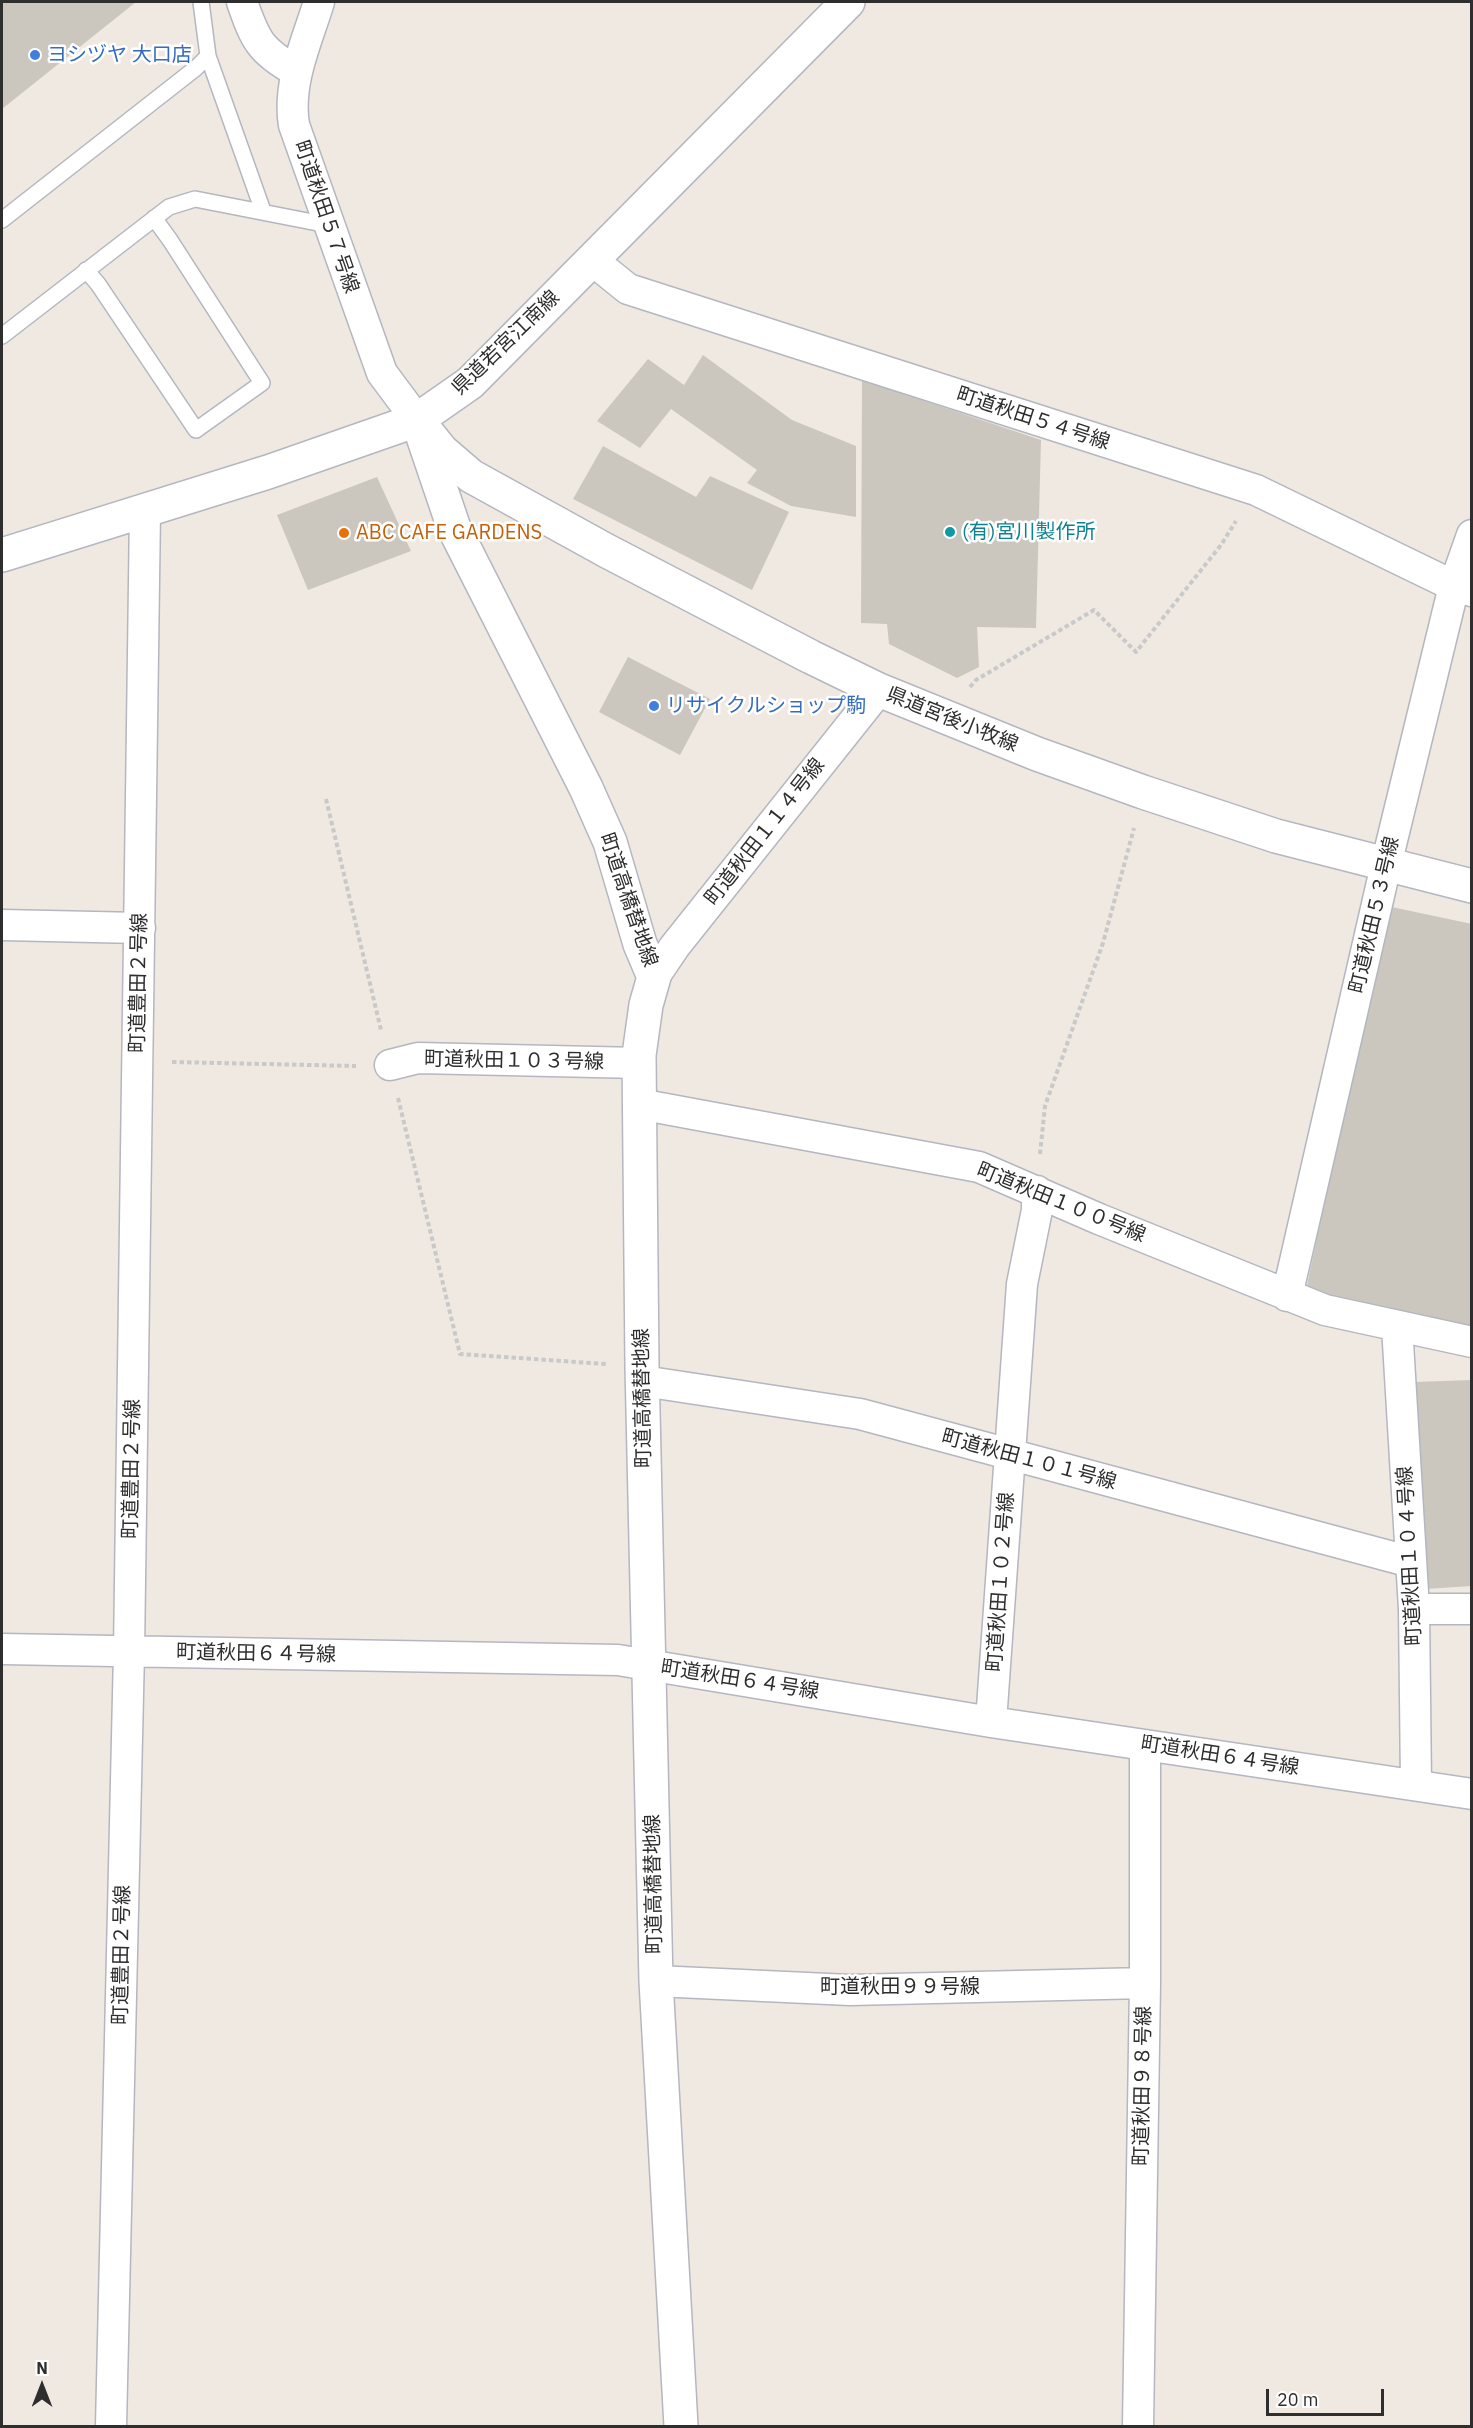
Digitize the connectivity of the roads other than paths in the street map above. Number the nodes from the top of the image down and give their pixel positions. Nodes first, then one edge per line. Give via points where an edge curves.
1 (201, 2) edge
2 (242, 2) edge
3 (319, 2) edge
4 (848, 2) edge
5 (208, 56) junction
6 (297, 72) junction
7 (263, 211) junction
8 (154, 218) junction
9 (2, 220) edge
10 (328, 225) junction
11 (592, 260) junction
12 (86, 270) junction
13 (2, 336) edge
14 (417, 420) junction
15 (145, 511) junction
16 (1472, 536) edge
17 (2, 555) edge
18 (1463, 588) edge
19 (879, 690) junction
20 (1386, 865) junction
21 (1472, 886) edge
22 (2, 925) edge
23 (140, 928) junction
24 (654, 977) junction
25 (639, 1063) junction
26 (390, 1065) road end
27 (639, 1104) junction
28 (1037, 1191) junction
29 (1287, 1296) junction
30 (1397, 1326) junction
31 (1472, 1342) edge
32 (643, 1374) junction
33 (1011, 1456) junction
34 (1411, 1562) junction
35 (1414, 1609) junction
36 (1472, 1609) edge
37 (2, 1649) edge
38 (129, 1652) junction
39 (649, 1665) junction
40 (991, 1722) junction
41 (1145, 1745) junction
42 (1416, 1785) junction
43 (1472, 1794) edge
44 (656, 1981) junction
45 (1145, 1983) junction
46 (111, 2427) edge
47 (681, 2427) edge
48 (1138, 2427) edge

1 - 5 lane
2 - 6 street via 262,47
3 - 6 street, 町道秋田５７号線
4 - 11 main road, 県道若宮江南線
5 - 7 lane
5 - 9 lane
6 - 10 street, 町道秋田５７号線 via 292,90 294,125
7 - 8 lane via 195,199 169,207
7 - 10 lane
8 - 12 lane
8 - 12 lane via 262,383 196,430
10 - 14 street, 町道秋田５７号線 via 382,373
11 - 14 main road, 県道若宮江南線 via 470,383
11 - 18 street, 町道秋田５４号線 via 628,289 1256,490
12 - 13 lane
14 - 15 main road, 県道若宮江南線
14 - 19 main road, 県道宮後小牧線 via 442,451 471,476 607,551
14 - 24 main road, 町道高橋替地線 via 454,528 610,842 640,944
15 - 17 main road, 県道若宮江南線
15 - 23 street, 町道豊田２号線
16 - 18 street, 町道秋田５３号線
18 - 20 street, 町道秋田５３号線
19 - 20 main road, 県道宮後小牧線 via 1143,792 1276,836
19 - 24 street, 町道秋田１１４号線
20 - 21 main road, 県道宮後小牧線
20 - 29 street, 町道秋田５３号線
22 - 23 street
23 - 38 street, 町道豊田２号線
24 - 25 main road, 町道高橋替地線 via 644,1013
25 - 26 street, 町道秋田１０３号線 via 418,1058
25 - 27 main road, 町道高橋替地線
27 - 28 street, 町道秋田１００号線 via 979,1167
27 - 32 main road, 町道高橋替地線
28 - 29 street, 町道秋田１００号線
28 - 33 street, 町道秋田１０２号線 via 1037,1210 1022,1284
29 - 30 street, 町道秋田１００号線 via 1325,1310
30 - 31 street, 町道秋田１００号線
30 - 34 street, 町道秋田１０４号線
32 - 33 street, 町道秋田１０１号線 via 860,1414
32 - 39 main road, 町道高橋替地線
33 - 34 street, 町道秋田１０１号線
33 - 40 street, 町道秋田１０２号線
34 - 35 street, 町道秋田１０４号線
35 - 36 street
35 - 42 street, 町道秋田１０４号線
37 - 38 street, 町道秋田６４号線
38 - 39 street, 町道秋田６４号線 via 618,1660
38 - 46 street, 町道豊田２号線
39 - 40 street, 町道秋田６４号線
39 - 44 main road, 町道高橋替地線
40 - 41 street, 町道秋田６４号線
41 - 42 street, 町道秋田６４号線
41 - 45 street, 町道秋田９８号線
42 - 43 street, 町道秋田６４号線
44 - 45 street, 町道秋田９９号線 via 850,1990
44 - 47 main road, 町道高橋替地線
45 - 48 street, 町道秋田９８号線

